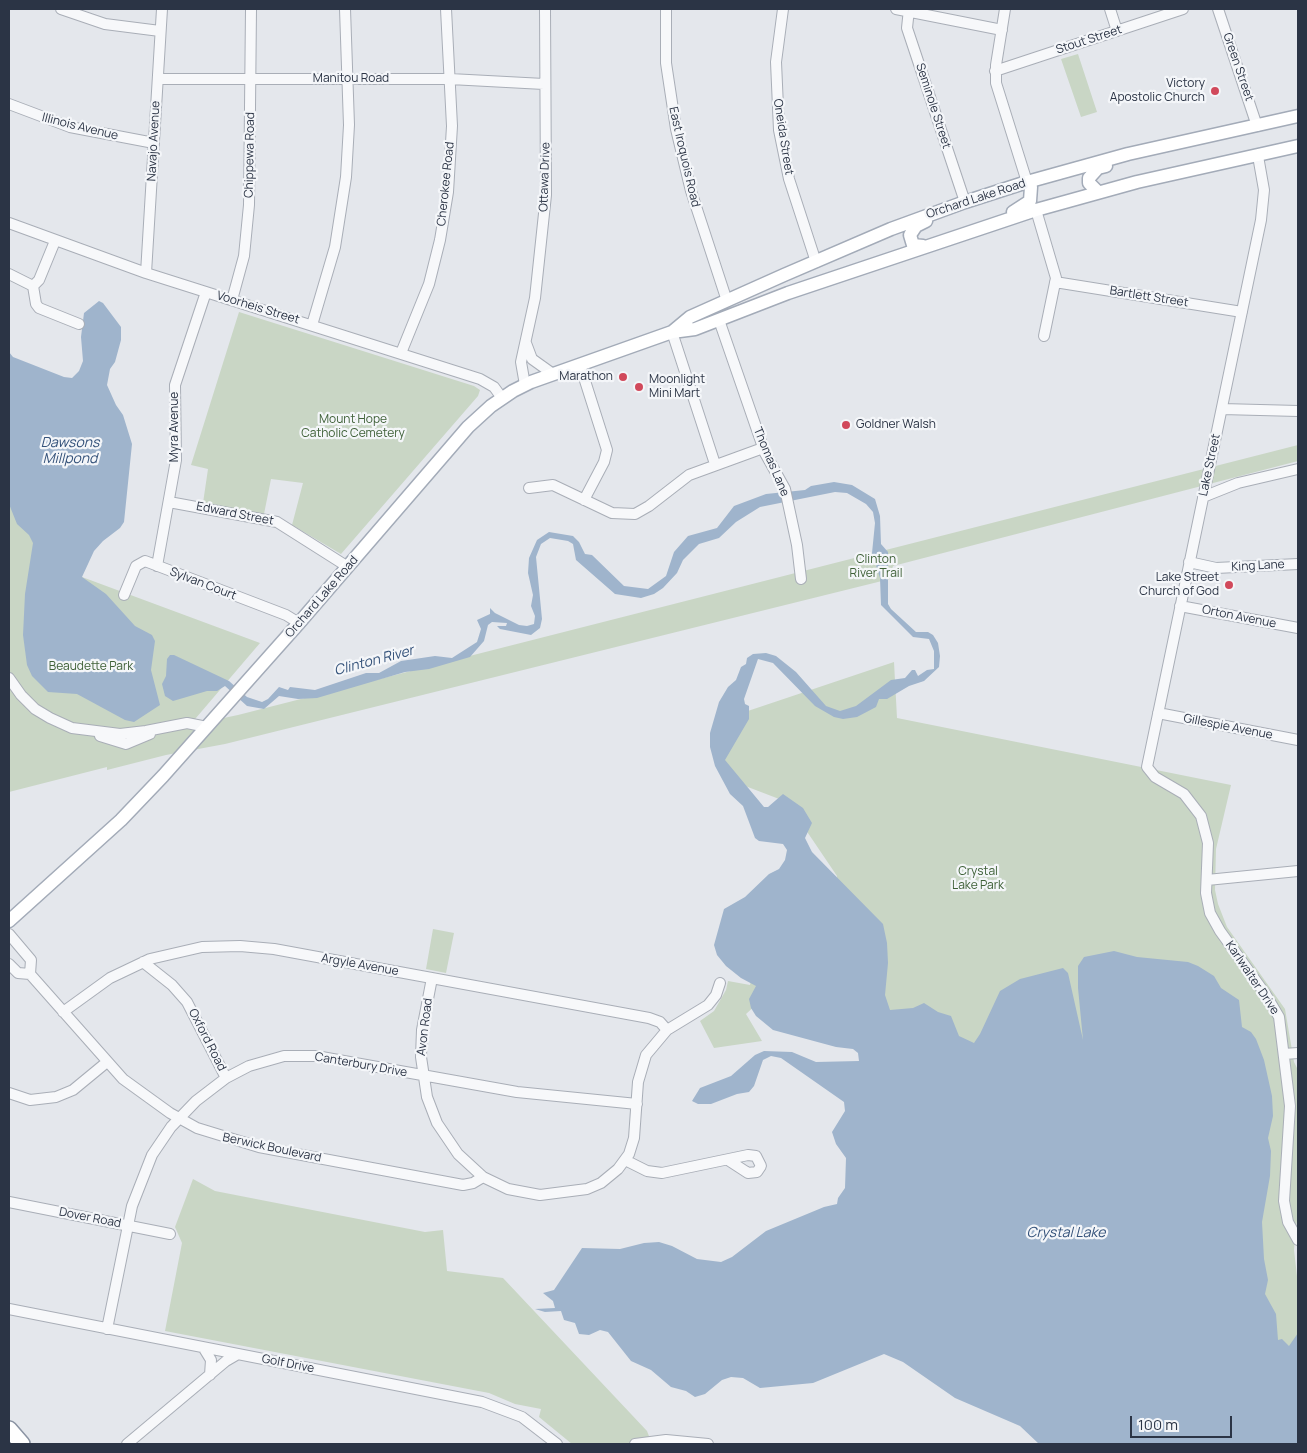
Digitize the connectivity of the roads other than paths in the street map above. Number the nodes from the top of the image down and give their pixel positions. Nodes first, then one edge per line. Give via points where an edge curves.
1 (61, 9) edge
2 (162, 9) edge
3 (251, 9) edge
4 (345, 9) edge
5 (446, 9) edge
6 (545, 9) edge
7 (666, 9) edge
8 (783, 9) edge
9 (896, 9) edge
10 (1005, 9) edge
11 (1110, 9) edge
12 (1183, 9) edge
13 (1218, 9) edge
14 (909, 10) edge
15 (1002, 30) junction
16 (160, 31) junction
17 (1117, 31) junction
18 (995, 71) junction
19 (158, 79) junction
20 (347, 79) junction
21 (450, 79) junction
22 (251, 80) junction
23 (544, 84) junction
24 (9, 104) edge
25 (1298, 116) edge
26 (1257, 126) junction
27 (1184, 141) junction
28 (154, 143) junction
29 (1296, 145) edge
30 (1258, 156) junction
31 (1027, 182) junction
32 (1098, 192) junction
33 (964, 202) junction
34 (1036, 210) junction
35 (9, 223) edge
36 (944, 239) junction
37 (55, 241) junction
38 (923, 246) junction
39 (816, 262) junction
40 (146, 273) junction
41 (9, 274) edge
42 (784, 275) junction
43 (1056, 282) junction
44 (32, 286) junction
45 (206, 292) junction
46 (788, 293) junction
47 (232, 300) junction
48 (727, 301) junction
49 (1242, 312) junction
50 (719, 320) junction
51 (79, 324) dead end
52 (312, 325) junction
53 (672, 332) junction
54 (1044, 336) dead end
55 (526, 343) junction
56 (402, 354) junction
57 (580, 365) junction
58 (554, 374) junction
59 (525, 385) junction
60 (502, 398) junction
61 (1222, 409) junction
62 (1298, 411) edge
63 (763, 448) junction
64 (715, 464) junction
65 (1298, 469) edge
66 (529, 488) dead end
67 (1203, 497) junction
68 (584, 500) junction
69 (168, 502) junction
70 (1190, 562) junction
71 (1298, 564) edge
72 (157, 566) junction
73 (348, 567) junction
74 (801, 579) dead end
75 (124, 595) dead end
76 (1180, 606) junction
77 (299, 623) junction
78 (1298, 628) edge
79 (9, 678) edge
80 (1158, 713) junction
81 (207, 727) junction
82 (1298, 740) edge
83 (1150, 772) joint
84 (1298, 871) edge
85 (1207, 880) junction
86 (9, 921) edge
87 (9, 934) edge
88 (143, 962) junction
89 (9, 964) edge
90 (30, 974) junction
91 (432, 978) junction
92 (720, 983) dead end
93 (63, 1012) junction
94 (667, 1030) junction
95 (1298, 1053) edge
96 (1284, 1054) junction
97 (107, 1062) junction
98 (423, 1076) junction
99 (226, 1078) junction
100 (9, 1093) edge
101 (637, 1104) junction
102 (178, 1119) junction
103 (625, 1160) junction
104 (728, 1160) dead end
105 (483, 1177) junction
106 (9, 1202) edge
107 (127, 1225) junction
108 (170, 1234) dead end
109 (1298, 1240) edge
110 (9, 1309) edge
111 (107, 1328) junction
112 (203, 1347) junction
113 (238, 1354) junction
114 (210, 1375) junction
115 (9, 1429) edge
116 (22, 1444) edge
117 (127, 1444) edge
118 (557, 1444) edge
119 (635, 1444) edge
120 (708, 1444) edge

1 - 16 street via 114,26
2 - 16 street, Navajo Avenue
3 - 22 street, Chippewa Road
4 - 20 street
5 - 21 street, Cherokee Road
6 - 23 street, Ottawa Drive
7 - 48 street, East Iroquois Road via 666,63 676,129 691,191
8 - 39 street, Oneida Street via 776,62 778,124 789,180
9 - 14 street
10 - 15 street
11 - 17 street
12 - 17 street, Stout Street
13 - 26 street, Green Street
14 - 15 street
14 - 33 street, Seminole Street via 907,28
15 - 18 street
16 - 19 street, Navajo Avenue
17 - 18 street, Stout Street
18 - 31 street via 999,97
19 - 22 street, Manitou Road
19 - 28 street, Navajo Avenue
20 - 21 street, Manitou Road
20 - 22 street, Manitou Road
20 - 52 street via 348,157 342,211 332,260
21 - 23 street, Manitou Road
21 - 56 street, Cherokee Road via 452,144 443,224 427,289
22 - 47 street, Chippewa Road via 248,227
23 - 55 street, Ottawa Drive via 546,195 539,268
24 - 28 street, Illinois Avenue via 79,130
25 - 26 main road, Orchard Lake Road
26 - 27 main road, Orchard Lake Road
27 - 31 main road, Orchard Lake Road
27 - 32 main road via 1175,150 1098,168 1092,172 1089,183
28 - 40 street, Navajo Avenue
29 - 30 main road, Orchard Lake Road
30 - 32 main road, Orchard Lake Road
30 - 49 street, Lake Street via 1264,206
31 - 33 main road, Orchard Lake Road
31 - 36 main road via 1031,187 1030,201 1018,210 951,233
32 - 34 main road, Orchard Lake Road
33 - 38 main road via 960,210 912,230 910,240
33 - 39 main road, Orchard Lake Road
34 - 36 main road, Orchard Lake Road
34 - 43 street
35 - 37 street, Voorheis Street
36 - 38 main road, Orchard Lake Road
37 - 40 street, Voorheis Street
37 - 44 street via 38,282
38 - 46 main road, Orchard Lake Road
39 - 42 main road, Orchard Lake Road
40 - 45 street, Voorheis Street
41 - 44 street
42 - 46 main road
42 - 48 main road, Orchard Lake Road
43 - 49 street, Bartlett Street
43 - 54 street
44 - 51 street via 39,308
45 - 47 street, Voorheis Street
45 - 69 street, Myra Avenue via 175,386 176,456
46 - 50 main road, Orchard Lake Road
47 - 52 street, Voorheis Street
48 - 53 main road, Orchard Lake Road via 690,318
49 - 61 street, Lake Street
50 - 53 main road, Orchard Lake Road via 695,330
50 - 63 street, Thomas Lane
52 - 56 street, Voorheis Street
53 - 57 main road, Orchard Lake Road
53 - 64 street
55 - 58 street via 532,359
55 - 59 street, Ottawa Drive via 521,364
56 - 60 street, Voorheis Street via 480,379 494,387
57 - 58 main road, Orchard Lake Road
57 - 68 street via 607,450
58 - 59 main road, Orchard Lake Road
59 - 60 main road, Orchard Lake Road
60 - 73 main road, Orchard Lake Road via 468,426
61 - 62 street
61 - 67 street, Lake Street
63 - 64 street
63 - 74 street, Thomas Lane via 789,504
64 - 68 street via 681,480 634,514 612,513
65 - 67 street via 1238,483
66 - 68 street via 553,485
67 - 70 street, Lake Street
69 - 72 street, Myra Avenue
69 - 73 street, Edward Street via 277,522
70 - 71 street, King Lane via 1216,568
70 - 76 street, Lake Street
72 - 75 street, Sylvan Court via 145,561 138,564
72 - 77 street, Sylvan Court via 286,615
73 - 77 main road, Orchard Lake Road
76 - 78 street, Orton Avenue
76 - 80 street, Lake Street
77 - 81 main road, Orchard Lake Road
79 - 81 street via 21,695 43,714 64,725 88,731 128,734 187,723
80 - 82 street, Gillespie Avenue
80 - 83 street, Lake Street via 1147,764
81 - 86 main road, Orchard Lake Road via 121,820
83 - 85 street, Karlwalter Drive via 1184,794 1199,812 1208,843
84 - 85 street
85 - 96 street, Karlwalter Drive via 1212,918 1274,1007 1282,1028
87 - 90 street, Berwick Boulevard via 30,958
88 - 91 street, Argyle Avenue via 193,948 240,946 274,949
88 - 93 street, Argyle Avenue via 100,984
88 - 99 street, Oxford Road via 187,1002
89 - 90 street, Berwick Boulevard via 18,973
90 - 93 street, Berwick Boulevard
91 - 94 street, Argyle Avenue via 650,1018
91 - 98 street, Avon Road via 421,1039
92 - 94 street via 704,1008
93 - 97 street, Berwick Boulevard
94 - 101 street via 643,1061
95 - 96 street
96 - 109 street, Karlwalter Drive via 1290,1112 1284,1201 1288,1222
97 - 100 street via 78,1086 56,1097 30,1100
97 - 102 street, Berwick Boulevard via 138,1092
98 - 99 street, Canterbury Drive via 300,1055 262,1062
98 - 101 street, Canterbury Drive via 538,1095
98 - 105 street, Avon Road via 430,1106 441,1129 458,1154
99 - 102 street, Canterbury Drive
101 - 103 street via 634,1138
102 - 105 street, Berwick Boulevard via 218,1136 271,1150 463,1185
102 - 107 street, Canterbury Drive via 147,1165
103 - 104 street via 648,1171 662,1173
103 - 105 street, Avon Road via 597,1185 557,1194 516,1191
106 - 107 street, Dover Road
107 - 108 street, Dover Road
107 - 111 street, Canterbury Drive
110 - 111 street, Golf Drive
111 - 112 street, Golf Drive
112 - 113 street, Golf Drive
112 - 114 street via 211,1360
113 - 114 street
113 - 118 street, Golf Drive via 491,1404 522,1417
114 - 117 street
115 - 116 highway
119 - 120 street via 666,1440

